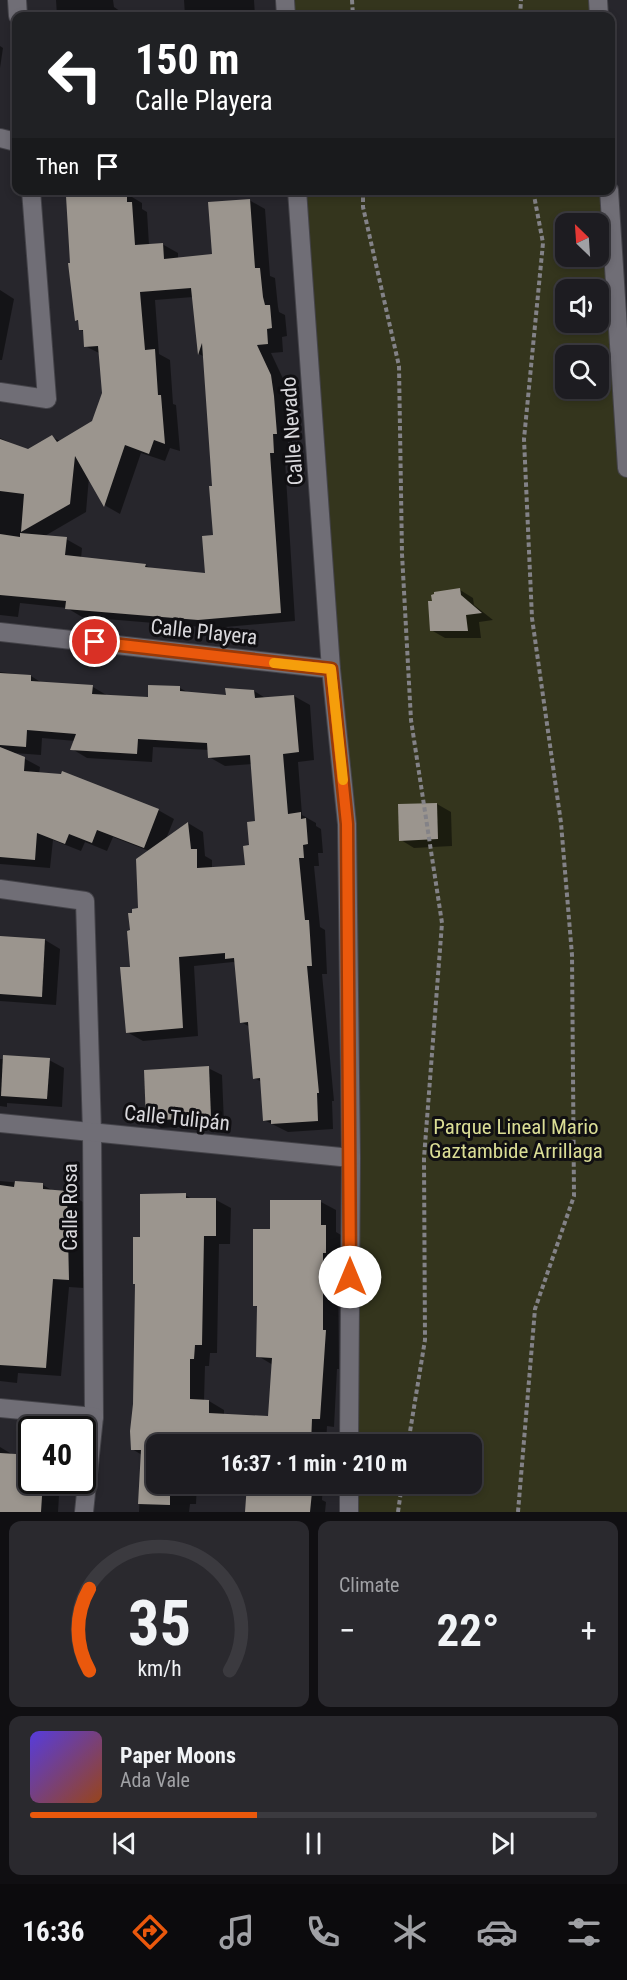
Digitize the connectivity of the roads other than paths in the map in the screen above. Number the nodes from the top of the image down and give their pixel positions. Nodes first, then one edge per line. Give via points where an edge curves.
1 (31, 195) edge
2 (297, 195) edge
3 (609, 195) edge
4 (0, 392) edge
5 (627, 468) edge
6 (0, 632) edge
7 (331, 669) junction
8 (0, 889) edge
9 (0, 1123) edge
10 (92, 1132) junction
11 (351, 1158) junction
12 (0, 1408) edge
13 (75, 1416) edge
14 (94, 1416) edge
15 (349, 1434) edge
16 (86, 1494) edge
17 (349, 1494) edge
18 (84, 1512) edge
19 (349, 1512) edge

1 - 4 street via 47,399
2 - 7 street, Calle Nevado
3 - 5 street
6 - 7 street, Calle Playera
7 - 11 street, Calle Nevado via 347,824
8 - 10 street, Calle Rosa via 85,901
9 - 10 street, Calle Tulipán
10 - 11 street, Calle Tulipán
10 - 14 street, Calle Rosa
11 - 15 street, Calle Nevado
12 - 13 street
16 - 18 street, Calle Rosa
17 - 19 street

